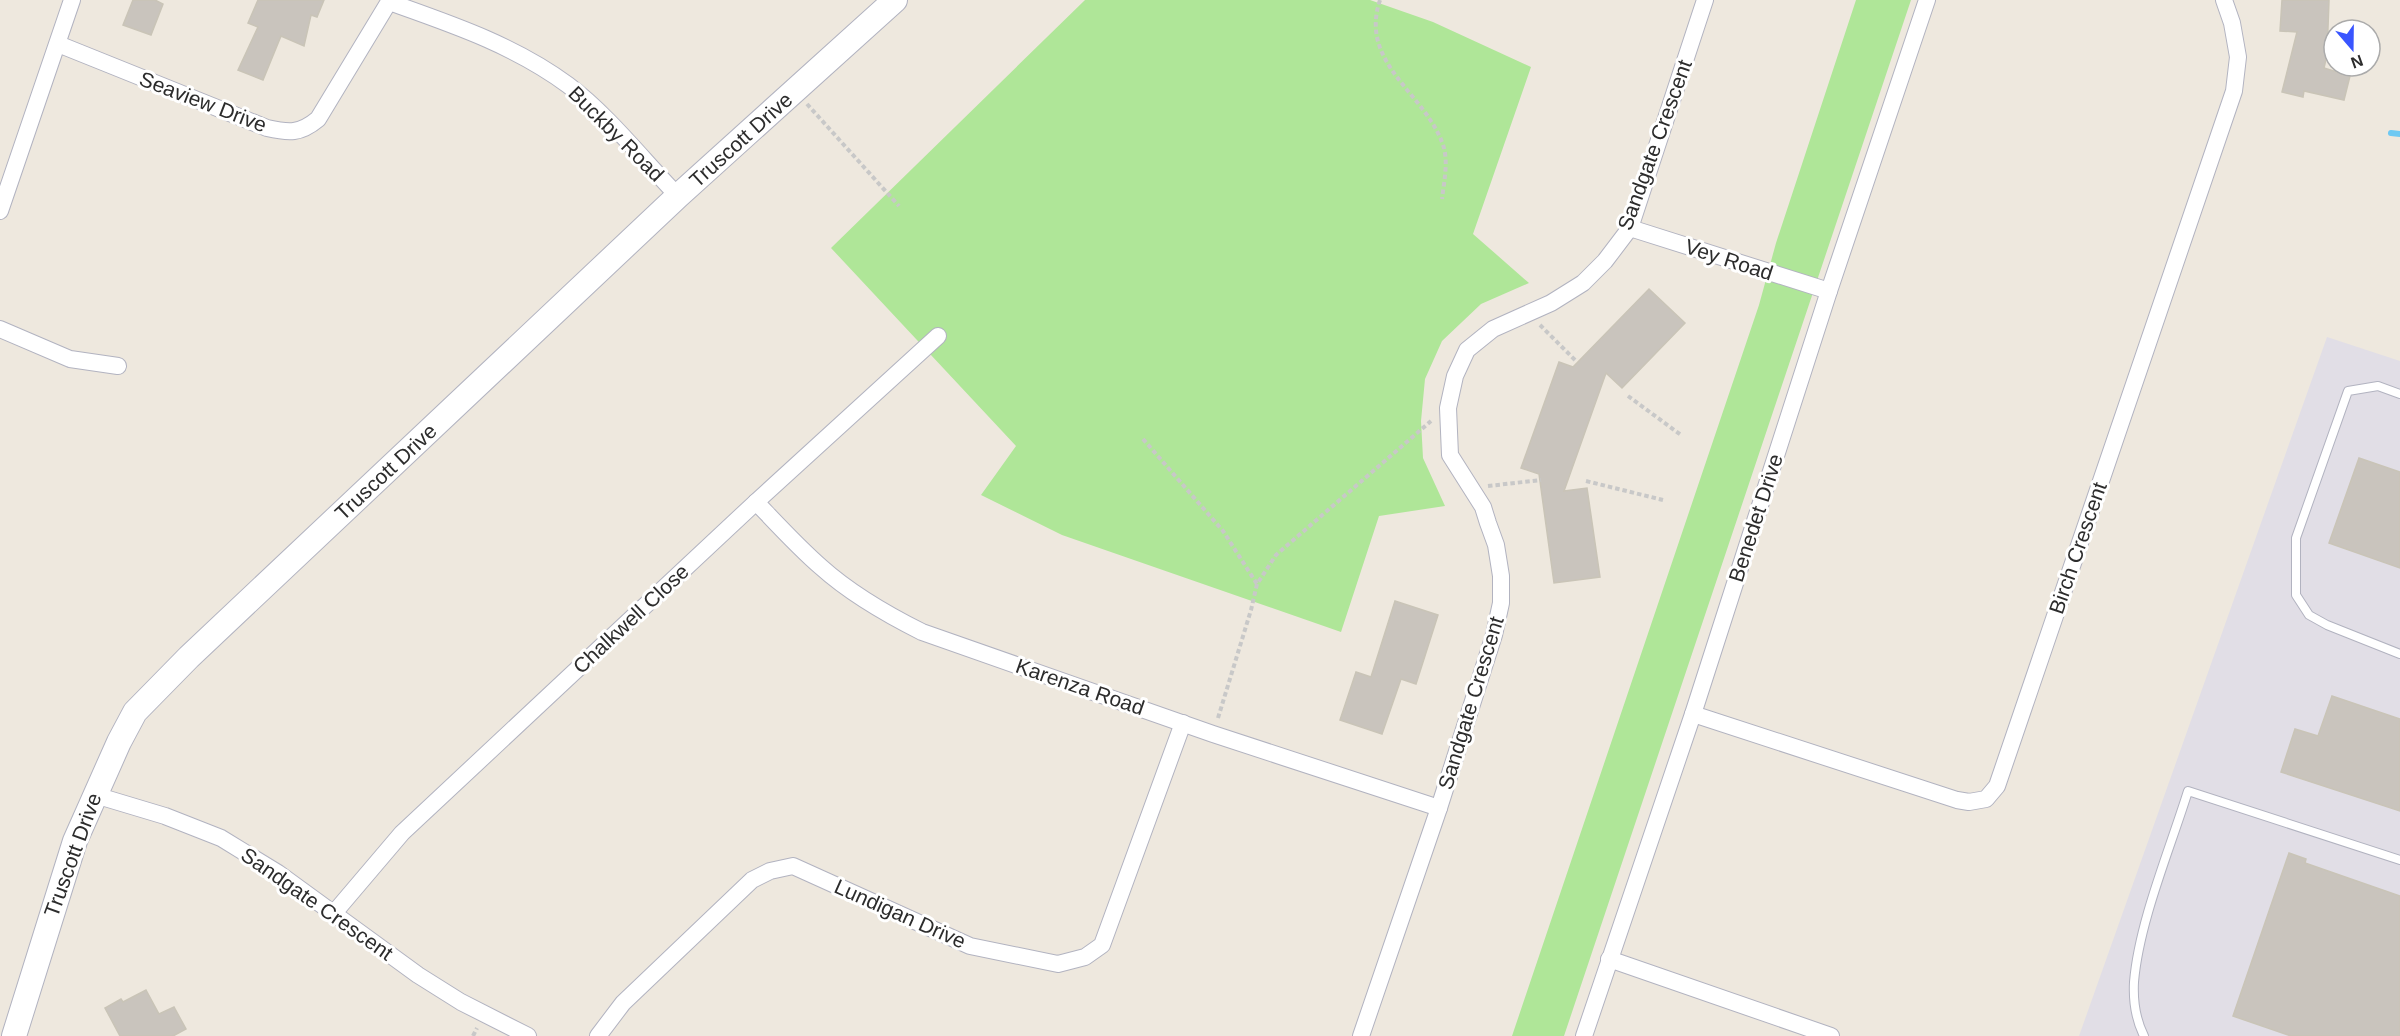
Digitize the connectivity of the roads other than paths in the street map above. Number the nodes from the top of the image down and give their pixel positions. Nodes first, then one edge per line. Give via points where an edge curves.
1 (72, 0) edge
2 (895, 0) edge
3 (1704, 0) edge
4 (1927, 0) edge
5 (2224, 0) edge
6 (389, 1) edge
7 (58, 44) junction
8 (678, 196) junction
9 (0, 211) edge
10 (1630, 228) junction
11 (1829, 291) junction
12 (0, 329) edge
13 (938, 336) dead end
14 (118, 366) dead end
15 (2400, 394) edge
16 (756, 502) junction
17 (2400, 654) edge
18 (1693, 714) junction
19 (1183, 723) junction
20 (95, 795) junction
21 (1439, 808) junction
22 (2400, 860) edge
23 (334, 913) junction
24 (1609, 959) junction
25 (14, 1036) edge
26 (528, 1036) edge
27 (598, 1036) edge
28 (1361, 1036) edge
29 (1584, 1036) edge
30 (1831, 1036) edge
31 (2144, 1036) edge

1 - 7 street
2 - 8 street, Truscott Drive
3 - 10 street, Sandgate Crescent
4 - 11 street, Benedet Drive
5 - 18 street, Birch Crescent via 2238,57 2234,91 1997,786 1986,799 1957,800
6 - 7 street, Seaview Drive via 318,119 304,130 283,132 267,128
6 - 8 street, Buckby Road via 474,32 525,57 567,84
7 - 9 street
8 - 20 street, Truscott Drive via 159,686 135,712
10 - 11 street, Vey Road
10 - 21 street, Sandgate Crescent via 1583,283 1551,303 1493,329 1467,350 1455,376 1448,408 1450,455 1483,507 1496,545 1501,603
11 - 18 street, Benedet Drive
12 - 14 street via 70,359
13 - 16 street, Chalkwell Close
15 - 17 lane via 2378,386 2348,391 2296,538 2295,567 2296,595 2309,615
16 - 19 street, Karenza Road via 821,568 886,614 922,632
16 - 23 street, Chalkwell Close via 402,833
18 - 24 street, Benedet Drive
19 - 21 street, Karenza Road
19 - 27 street, Lundigan Drive via 1102,945 1085,957 1058,964 970,946 793,866 752,880 623,1003
20 - 23 street, Sandgate Crescent via 221,838
20 - 25 street, Truscott Drive via 75,841
21 - 28 street, Sandgate Crescent
22 - 31 lane via 2188,790 2143,932 2134,983 2137,1021
23 - 26 street, Sandgate Crescent via 418,975
24 - 29 street, Benedet Drive
24 - 30 street

